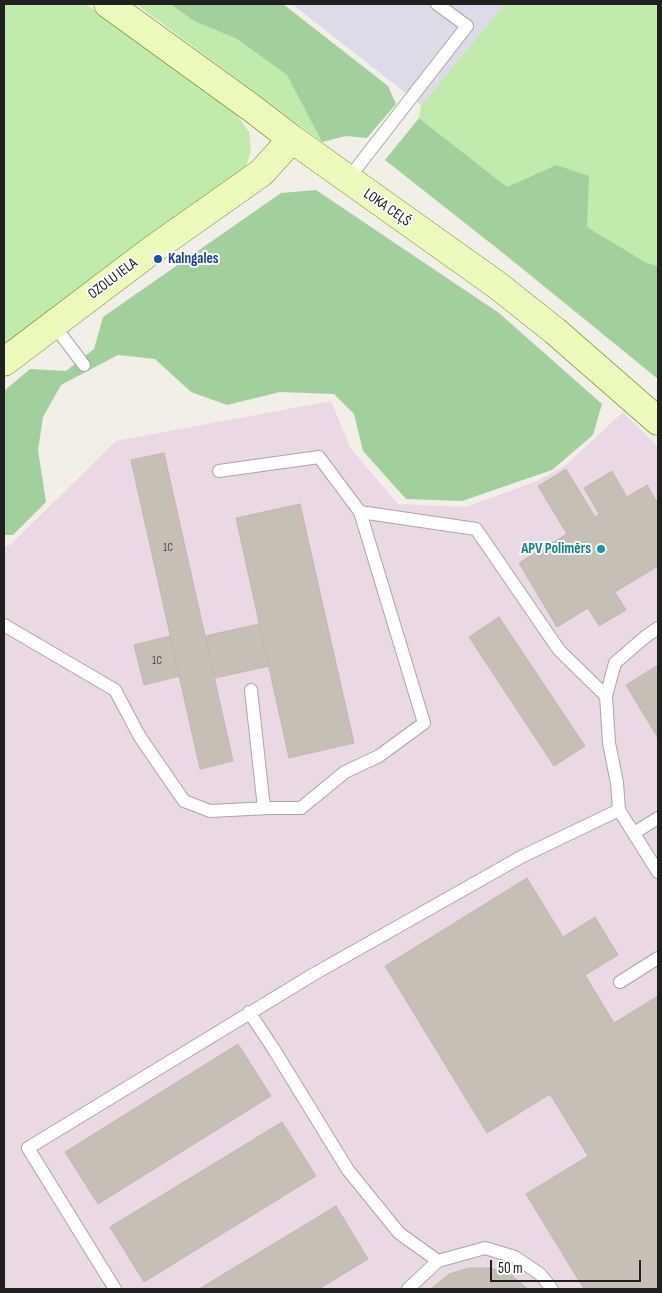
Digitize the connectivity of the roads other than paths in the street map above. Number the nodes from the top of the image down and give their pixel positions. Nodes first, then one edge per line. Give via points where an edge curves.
1 (108, 4) edge
2 (436, 4) edge
3 (292, 139) junction
4 (348, 179) junction
5 (53, 324) junction
6 (4, 362) edge
7 (84, 365) dead end
8 (658, 421) edge
9 (219, 471) dead end
10 (360, 512) junction
11 (4, 625) edge
12 (658, 628) edge
13 (251, 690) dead end
14 (606, 696) junction
15 (264, 808) junction
16 (619, 810) junction
17 (658, 818) edge
18 (634, 833) junction
19 (658, 872) edge
20 (658, 958) edge
21 (620, 982) dead end
22 (249, 1012) junction
23 (438, 1261) junction
24 (115, 1289) edge
25 (408, 1289) edge
26 (552, 1289) edge

1 - 3 main road, LOKA CEĻŠ
2 - 4 lane via 468,26
3 - 4 main road, LOKA CEĻŠ
3 - 5 main road, OZOLU IELA via 261,173
4 - 8 main road, LOKA CEĻŠ via 497,285
5 - 6 main road, OZOLU IELA
5 - 7 lane
9 - 10 lane via 319,457
10 - 14 lane via 476,529 559,650
10 - 15 lane via 424,723 379,756 345,772 301,808
11 - 15 lane via 116,690 140,736 184,801 210,811
12 - 14 lane via 615,663
13 - 15 lane
14 - 16 lane
16 - 18 lane
16 - 22 lane via 521,857
17 - 18 lane
18 - 19 lane
20 - 21 lane
22 - 23 lane via 348,1170 399,1233
22 - 24 lane via 28,1148
23 - 25 lane
23 - 26 lane via 485,1248 515,1257 540,1274

